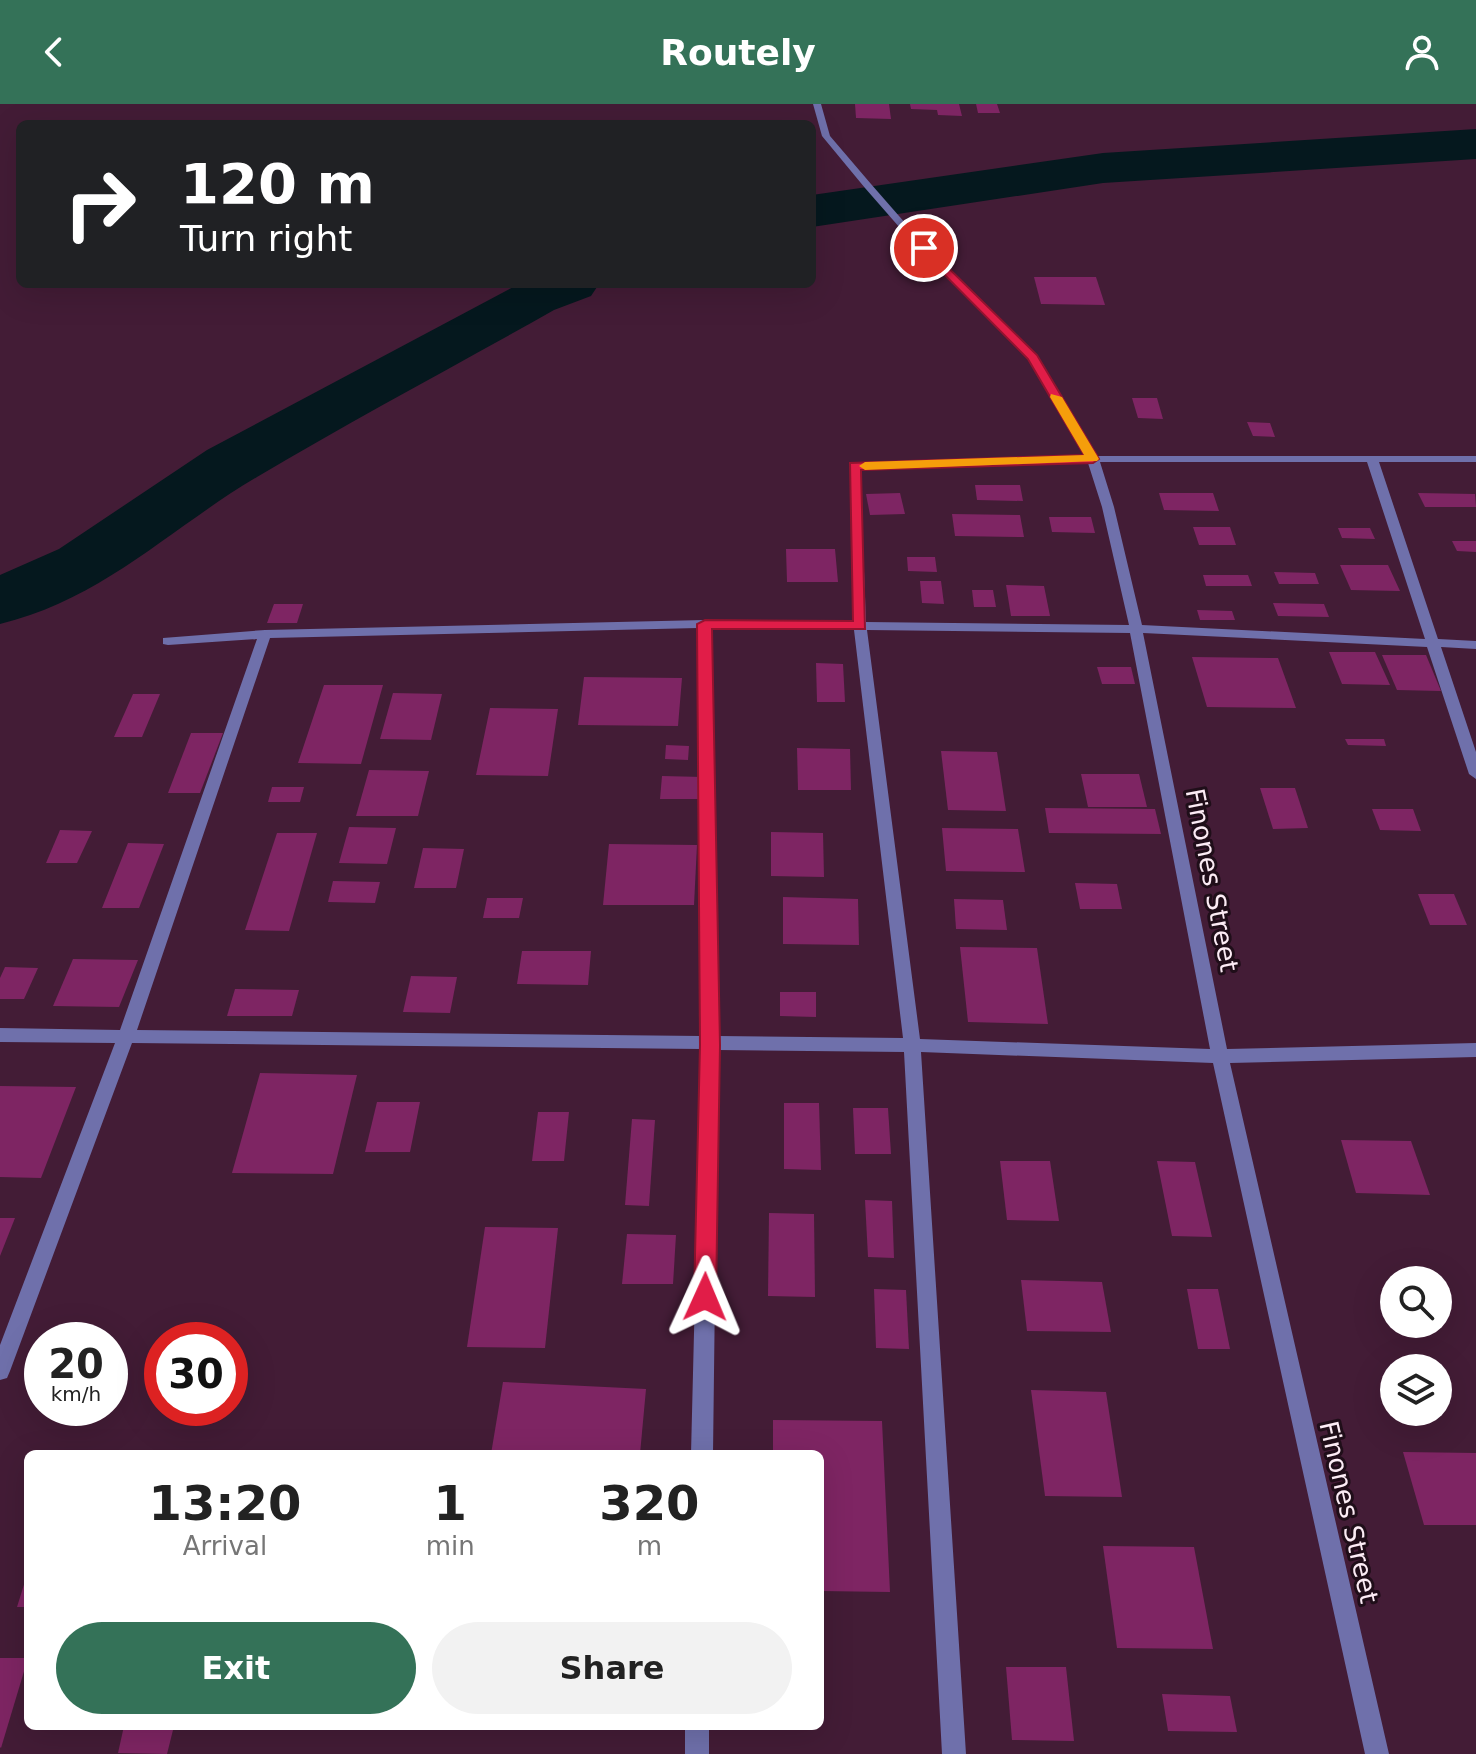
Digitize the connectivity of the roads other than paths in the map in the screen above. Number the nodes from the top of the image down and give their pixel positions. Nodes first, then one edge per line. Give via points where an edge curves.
1 (817, 104) edge
2 (1093, 459) junction
3 (1372, 459) junction
4 (1476, 459) edge
5 (705, 624) junction
6 (860, 626) junction
7 (1136, 629) junction
8 (265, 634) junction
9 (168, 641) dead end
10 (1435, 643) junction
11 (1476, 645) edge
12 (1476, 774) edge
13 (0, 1035) edge
14 (126, 1037) junction
15 (710, 1045) junction
16 (912, 1045) junction
17 (1476, 1050) edge
18 (1220, 1056) junction
19 (0, 1371) edge
20 (702, 1450) edge
21 (697, 1730) edge
22 (697, 1754) edge
23 (954, 1754) edge
24 (1377, 1754) edge

1 - 2 street, Finones Street via 826,136 868,186 1033,358
2 - 3 street
2 - 6 street via 854,466
2 - 7 street, Finones Street
3 - 4 street
3 - 10 street
5 - 6 street
5 - 8 street
5 - 15 street
6 - 7 street
6 - 16 street
7 - 10 street
7 - 18 street, Finones Street
8 - 9 street
8 - 14 street
10 - 11 street
10 - 12 street
13 - 14 street
14 - 15 street
14 - 19 street
15 - 16 street
15 - 20 street
16 - 18 street
16 - 23 street
17 - 18 street
18 - 24 street, Finones Street
21 - 22 street

